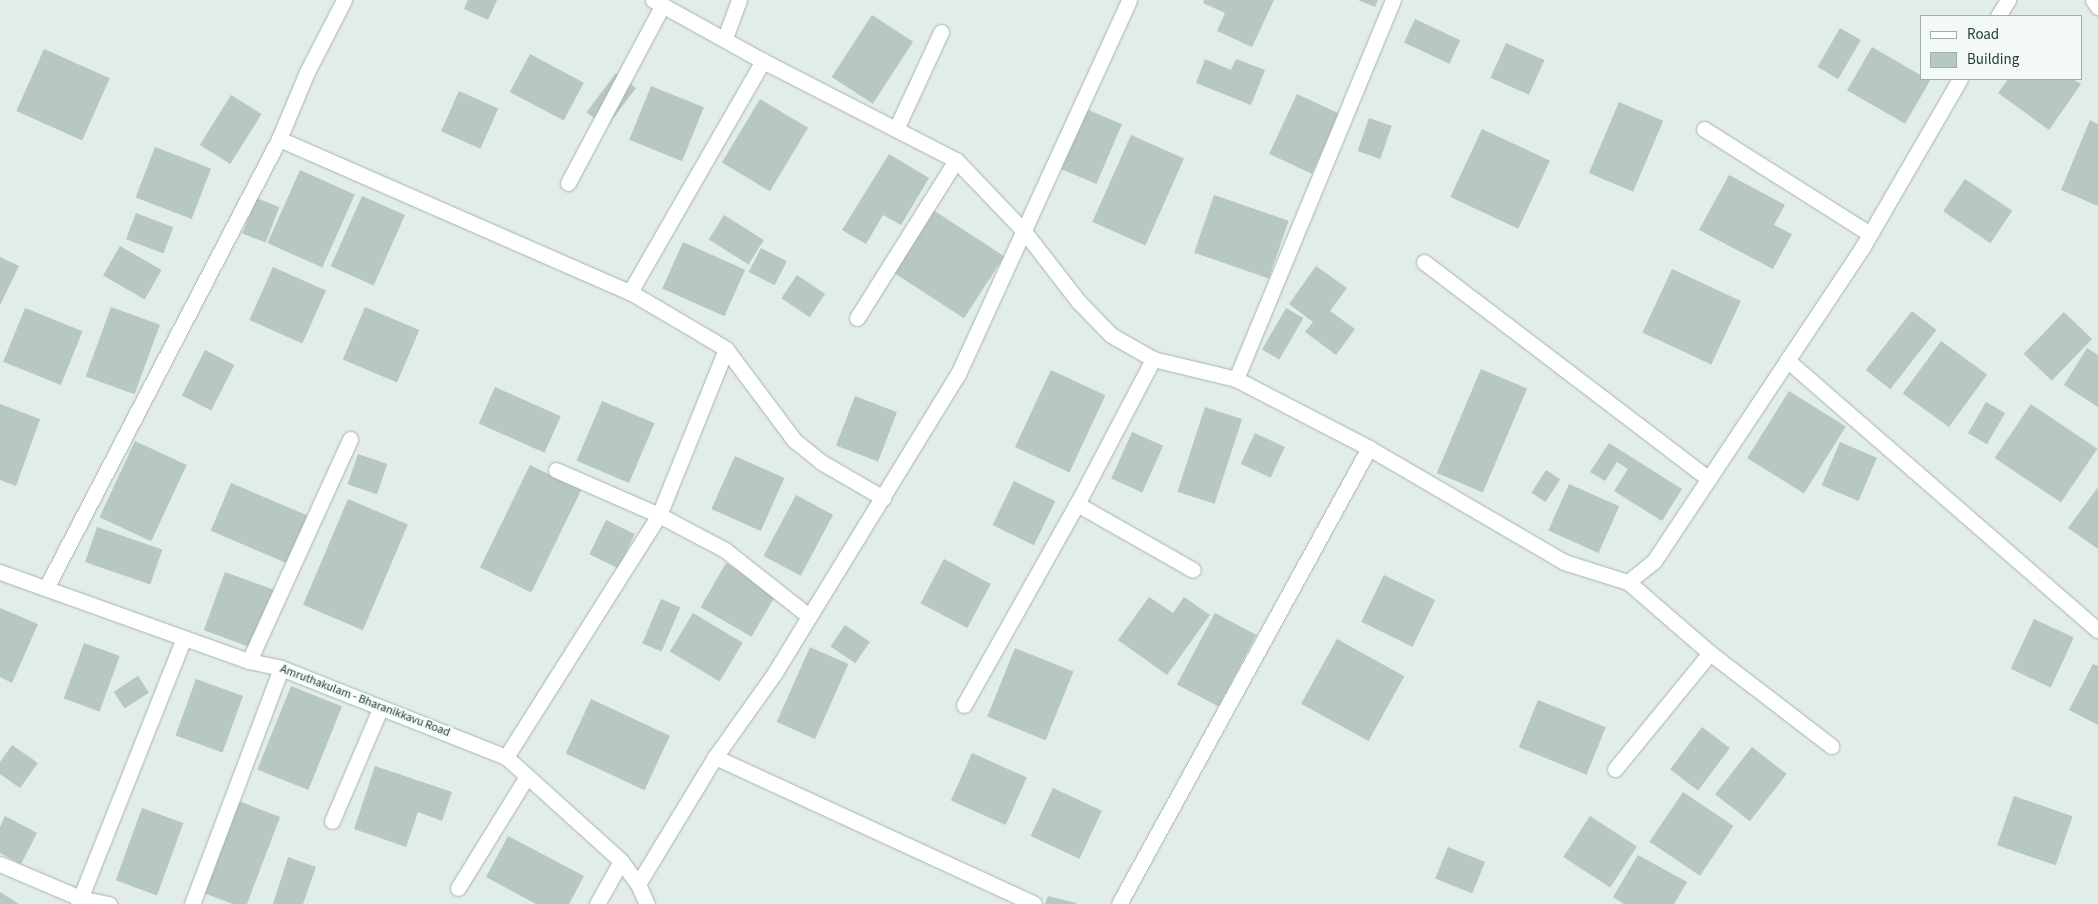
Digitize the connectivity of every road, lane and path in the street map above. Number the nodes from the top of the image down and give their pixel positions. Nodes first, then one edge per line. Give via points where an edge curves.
1 (344, 0) edge
2 (739, 0) edge
3 (1129, 0) edge
4 (1393, 0) edge
5 (2008, 0) edge
6 (2093, 0) edge
7 (657, 3) edge
8 (2098, 7) edge
9 (1999, 15) edge
10 (941, 32) dead end
11 (725, 38) junction
12 (763, 61) junction
13 (1959, 80) edge
14 (1704, 128) dead end
15 (896, 129) junction
16 (279, 139) junction
17 (956, 160) junction
18 (568, 183) dead end
19 (1023, 230) junction
20 (1870, 234) junction
21 (1424, 262) dead end
22 (630, 292) junction
23 (857, 318) dead end
24 (726, 349) junction
25 (1153, 359) junction
26 (1787, 360) junction
27 (1236, 379) junction
28 (350, 439) dead end
29 (1369, 448) junction
30 (556, 470) dead end
31 (1709, 479) junction
32 (883, 498) junction
33 (1077, 504) junction
34 (659, 515) junction
35 (1193, 570) dead end
36 (0, 572) edge
37 (1628, 582) junction
38 (46, 588) junction
39 (809, 616) junction
40 (2098, 630) edge
41 (184, 638) junction
42 (1710, 653) junction
43 (249, 661) junction
44 (281, 668) junction
45 (964, 705) dead end
46 (380, 709) junction
47 (1831, 746) dead end
48 (506, 757) junction
49 (714, 757) junction
50 (1615, 769) dead end
51 (526, 778) junction
52 (332, 821) dead end
53 (621, 861) junction
54 (0, 864) edge
55 (638, 884) junction
56 (458, 888) dead end
57 (79, 901) edge
58 (109, 904) edge
59 (192, 904) edge
60 (598, 904) edge
61 (648, 904) edge
62 (1034, 904) edge
63 (1119, 904) edge

1 - 16 street via 307,72
2 - 11 street
3 - 19 street
4 - 27 street
5 - 9 street
6 - 8 street
7 - 11 street
7 - 18 street
10 - 15 street
11 - 12 street
12 - 15 street
12 - 22 street
13 - 20 street
14 - 20 street
15 - 17 street
16 - 22 street
16 - 38 street
17 - 19 street
17 - 23 street
19 - 25 street via 1078,301 1111,335
19 - 32 street via 958,374
20 - 26 street
21 - 31 street
22 - 24 street
24 - 32 street via 794,440 822,462
24 - 34 street
25 - 27 street
25 - 33 street
26 - 31 street
26 - 40 street
27 - 29 street
28 - 43 street
29 - 37 street via 1564,562
29 - 63 street
30 - 34 street
31 - 37 street via 1654,561
32 - 39 street
33 - 35 street
33 - 45 street
34 - 39 street via 725,550
34 - 48 street
36 - 38 street, Amruthakulam - Bharanikkavu Road
37 - 42 street
38 - 41 street, Amruthakulam - Bharanikkavu Road
39 - 49 street via 774,674
41 - 43 street, Amruthakulam - Bharanikkavu Road
41 - 57 street
42 - 47 street
42 - 50 street
43 - 44 street, Amruthakulam - Bharanikkavu Road
44 - 46 street, Amruthakulam - Bharanikkavu Road
44 - 59 street
46 - 48 street, Amruthakulam - Bharanikkavu Road
46 - 52 street
48 - 51 street, Amruthakulam - Bharanikkavu Road
49 - 55 street
49 - 62 street
51 - 53 street, Amruthakulam - Bharanikkavu Road
51 - 56 street
53 - 55 street, Amruthakulam - Bharanikkavu Road
53 - 60 street
54 - 57 street
55 - 61 street, Amruthakulam - Bharanikkavu Road
57 - 58 street

